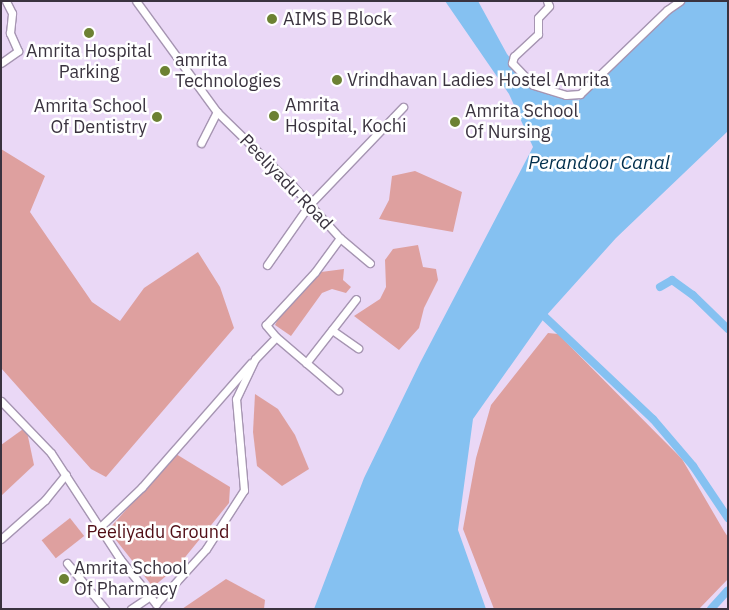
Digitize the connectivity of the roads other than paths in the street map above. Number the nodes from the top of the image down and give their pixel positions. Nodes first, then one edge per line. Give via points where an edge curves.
1 (6, 1) edge
2 (136, 1) edge
3 (547, 1) edge
4 (680, 1) edge
5 (1, 63) edge
6 (403, 107) dead end
7 (217, 112) junction
8 (201, 143) dead end
9 (310, 205) junction
10 (340, 238) junction
11 (370, 263) dead end
12 (266, 265) dead end
13 (356, 300) dead end
14 (332, 330) junction
15 (276, 337) junction
16 (358, 348) dead end
17 (255, 359) junction
18 (306, 363) junction
19 (338, 390) dead end
20 (1, 401) edge
21 (66, 474) junction
22 (100, 528) junction
23 (1, 539) edge
24 (67, 563) dead end
25 (150, 596) junction
26 (158, 606) edge
27 (105, 609) edge
28 (131, 609) edge

1 - 5 street via 12,13 10,33 18,51
2 - 7 street, Peeliyadu Road
3 - 4 street via 549,6 538,18 538,34 514,56 512,63 533,85 566,95 580,94
6 - 9 street
7 - 8 street
7 - 9 street, Peeliyadu Road
9 - 10 street, Peeliyadu Road
9 - 12 street
10 - 11 street
10 - 15 street, Peeliyadu Road via 266,325
13 - 14 street
14 - 16 street
14 - 18 street
15 - 17 street
15 - 18 street
17 - 22 street via 176,444 142,487
17 - 26 street via 236,400 244,490 206,549
18 - 19 street
20 - 21 street via 51,453
21 - 22 street
21 - 23 street via 45,500
22 - 25 street
24 - 27 street
25 - 26 street
25 - 28 street

